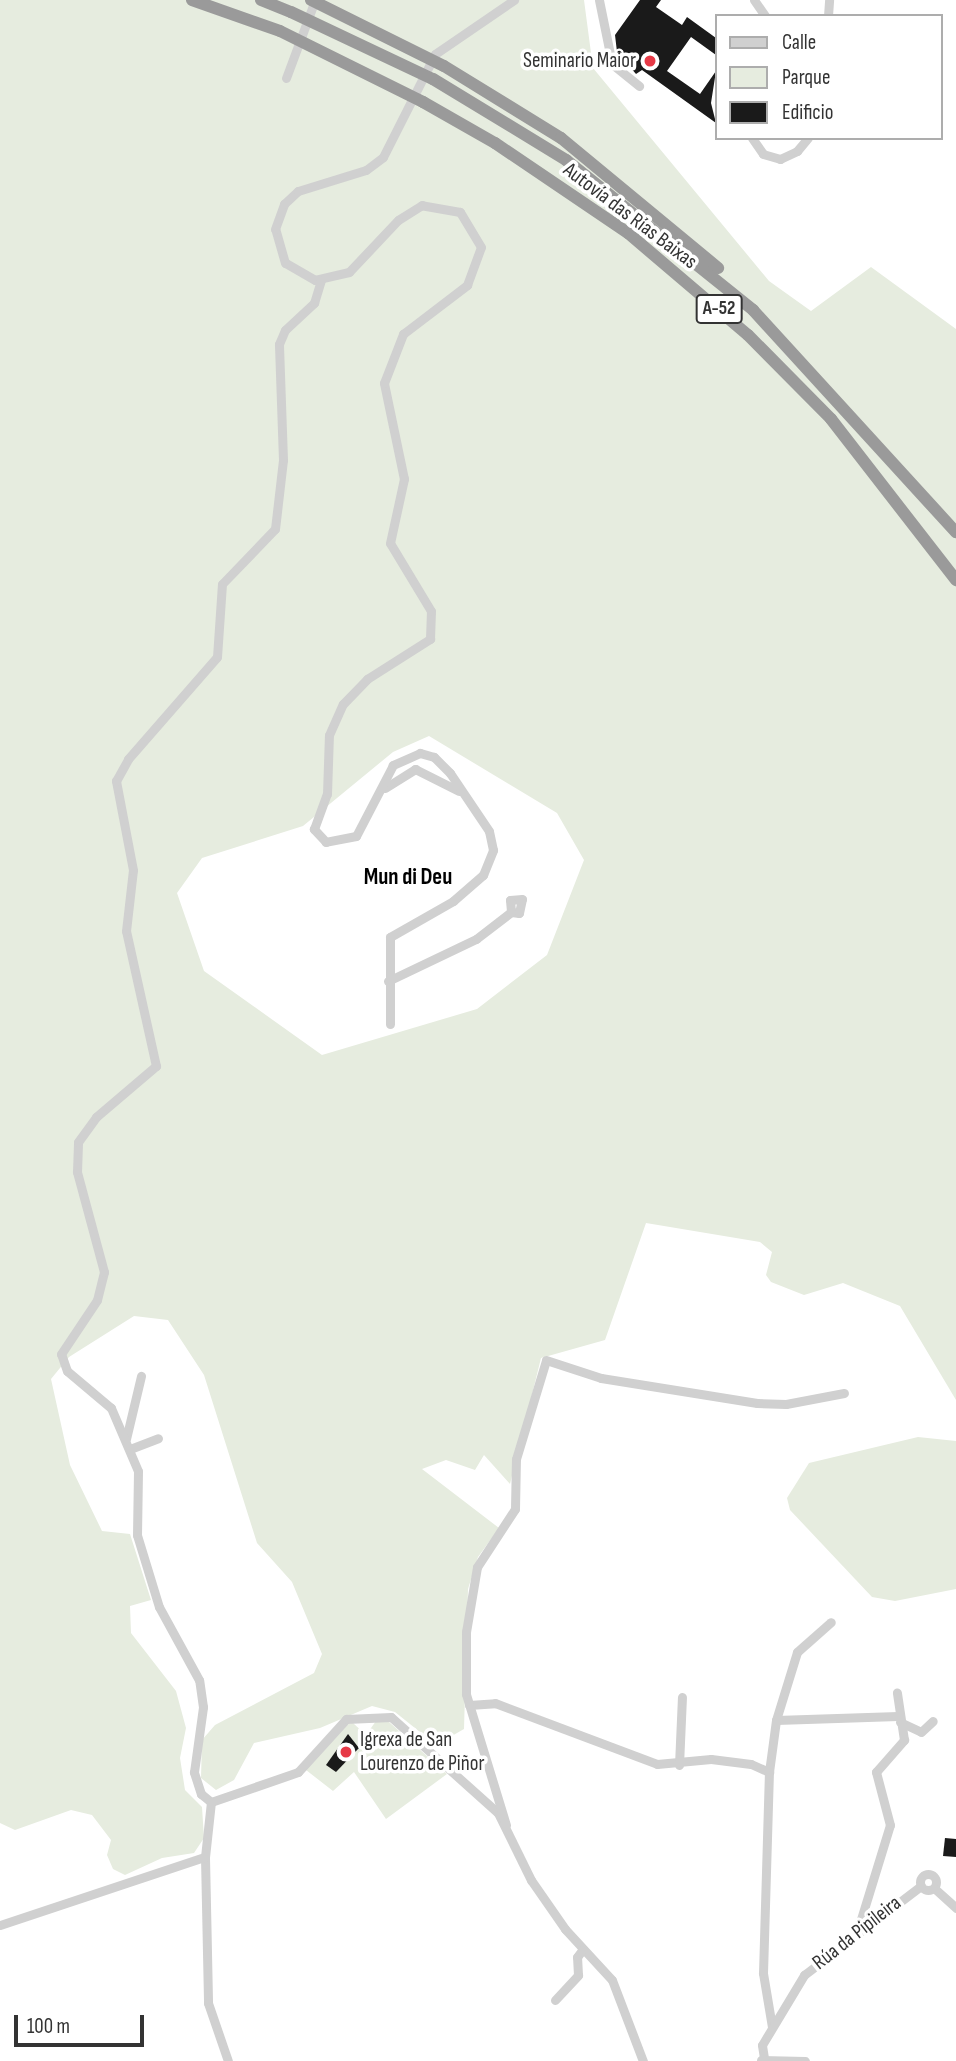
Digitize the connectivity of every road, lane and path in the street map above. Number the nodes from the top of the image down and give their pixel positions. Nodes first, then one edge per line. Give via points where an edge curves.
1 (192, 0) edge
2 (261, 0) edge
3 (313, 0) edge
4 (514, 0) edge
5 (599, 0) edge
6 (286, 78) dead end
7 (639, 86) dead end
8 (753, 140) edge
9 (806, 140) edge
10 (321, 280) junction
11 (795, 349) junction
12 (956, 532) edge
13 (956, 580) edge
14 (413, 753) junction
15 (415, 769) junction
16 (462, 793) junction
17 (376, 802) junction
18 (511, 912) dead end
19 (387, 963) junction
20 (411, 970) junction
21 (388, 981) junction
22 (390, 1024) dead end
23 (141, 1376) dead end
24 (844, 1394) dead end
25 (158, 1438) dead end
26 (126, 1439) junction
27 (130, 1449) junction
28 (831, 1622) dead end
29 (897, 1693) dead end
30 (682, 1697) dead end
31 (469, 1705) junction
32 (899, 1719) junction
33 (776, 1720) junction
34 (933, 1721) dead end
35 (679, 1765) junction
36 (490, 1770) junction
37 (769, 1772) junction
38 (211, 1802) junction
39 (487, 1802) junction
40 (506, 1825) junction
41 (205, 1857) junction
42 (921, 1886) junction
43 (934, 1888) junction
44 (956, 1908) edge
45 (0, 1926) edge
46 (858, 1932) junction
47 (583, 1948) junction
48 (555, 2000) dead end
49 (772, 2027) junction
50 (762, 2059) edge
51 (228, 2061) edge
52 (643, 2061) edge
53 (804, 2061) edge

1 - 13 highway, Autovía das Rías Baixas / A-52, bridge via 280,31 423,102 495,143 628,233 748,335 831,419
2 - 11 highway, Autovía das Rías Baixas / A-52, bridge via 433,79 494,113 620,199
3 - 6 street
3 - 11 highway, bridge via 444,66 561,138 645,202 759,306
4 - 10 street via 440,48 383,157 366,170 305,187 280,210 275,236 282,259 298,274
5 - 7 street via 612,64
8 - 9 street via 763,154 780,159
10 - 17 street via 349,272 398,220 422,205 460,212 480,241 470,281 408,328 390,357 384,383 404,479 391,548 431,611 431,634 422,649 367,678 343,704 328,735 327,794 316,836 330,842 352,838
10 - 26 street via 314,303 285,330 279,344 283,460 275,529 222,583 217,657 128,759 114,787 133,870 126,931 156,1066 96,1117 78,1142 77,1172 104,1272 97,1300 65,1343 61,1360 71,1376 106,1402
11 - 12 highway, Autovía das Rías Baixas / A-52
14 - 15 street
14 - 16 street via 434,757
14 - 17 street via 393,765
15 - 16 street via 430,772
15 - 17 street via 394,777
16 - 19 street via 489,831 490,864 453,901 395,930 388,940
18 - 20 street via 475,939
19 - 20 street
19 - 21 street
20 - 21 street
21 - 22 street
23 - 26 street
24 - 31 street via 764,1404 601,1378 546,1360 516,1460 515,1509 481,1559 471,1590 464,1683
25 - 27 street
26 - 27 street
27 - 38 street via 139,1476 136,1524 146,1569 201,1690 194,1772 201,1794
28 - 33 street via 797,1652
29 - 32 street
30 - 35 street
31 - 35 street via 495,1703 647,1760
31 - 36 street
32 - 33 street
32 - 34 street via 921,1732
32 - 46 street via 902,1743 876,1769 890,1825
33 - 37 street
35 - 37 street via 711,1759
36 - 39 street
36 - 40 street
37 - 49 street via 763,1978
38 - 39 street via 292,1775 340,1723 380,1715 395,1720
38 - 41 street
39 - 40 street
40 - 47 street via 531,1880
41 - 45 street
41 - 51 street via 208,2003
42 - 43 street, Rúa da Pipileira
42 - 43 street, Rúa da Pipileira via 921,1877 931,1874 936,1880
42 - 46 street, Rúa da Pipileira
43 - 44 street
46 - 49 street, Rúa da Pipileira via 804,1975
47 - 48 street via 577,1958 578,1975
47 - 52 street via 617,1989
49 - 50 street, Rúa da Pipileira via 762,2045
50 - 53 street

